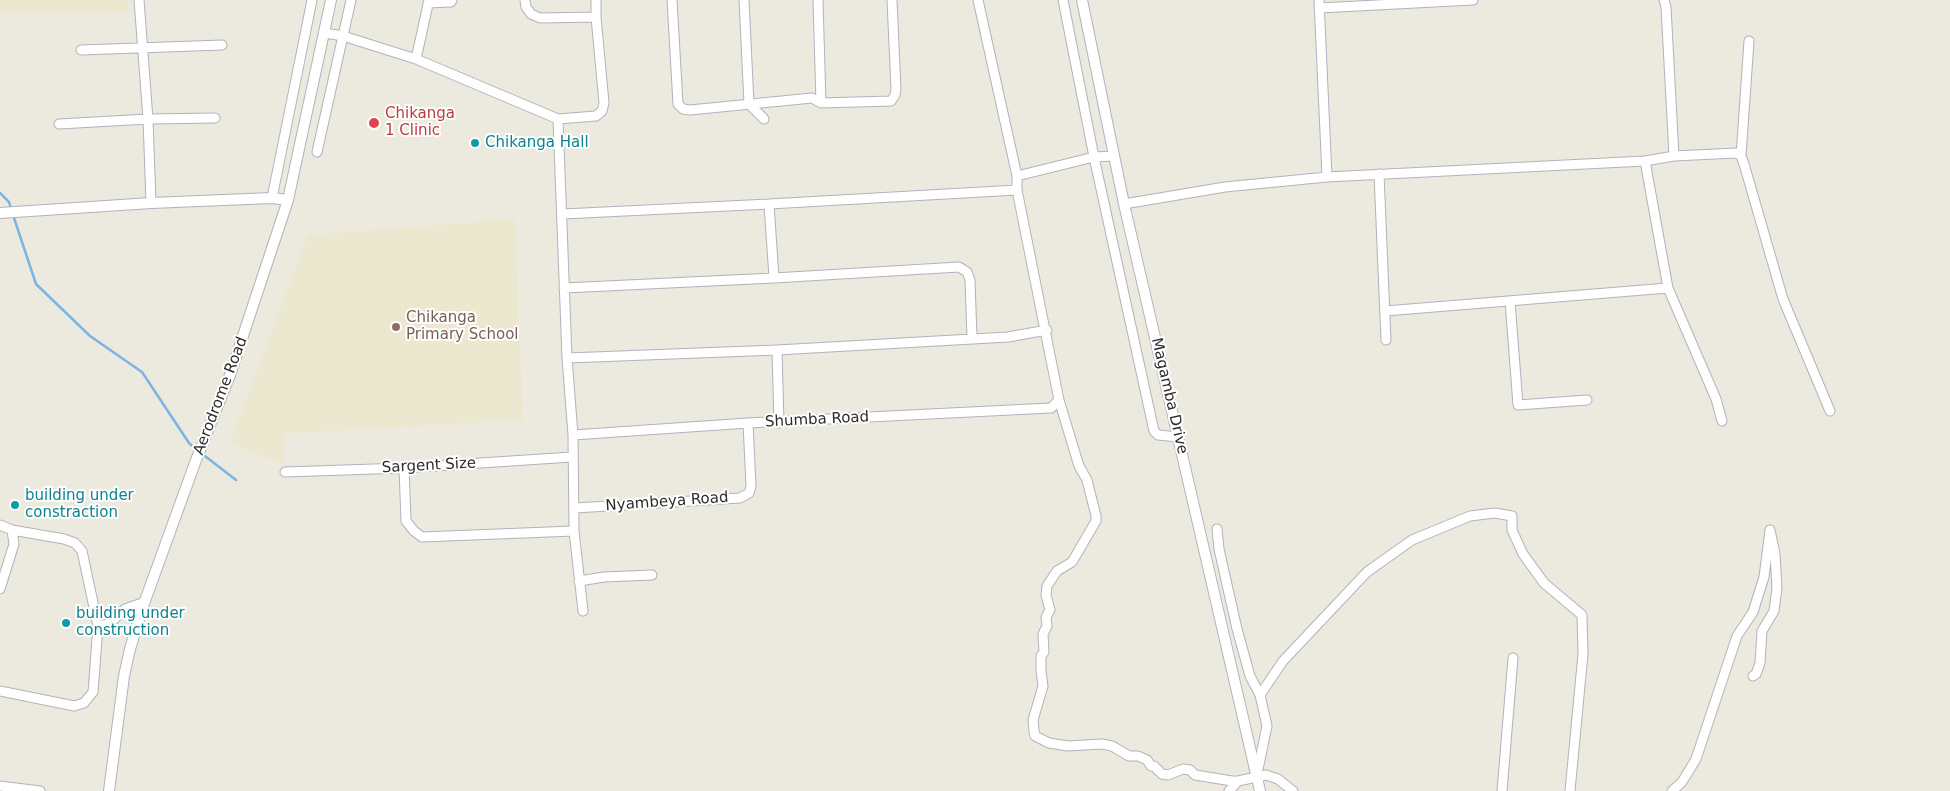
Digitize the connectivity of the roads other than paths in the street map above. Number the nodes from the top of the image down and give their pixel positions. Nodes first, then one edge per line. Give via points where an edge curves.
1 (140, 0) edge
2 (312, 0) edge
3 (331, 0) edge
4 (351, 0) edge
5 (452, 0) edge
6 (525, 0) edge
7 (596, 0) edge
8 (672, 0) edge
9 (744, 0) edge
10 (818, 0) edge
11 (892, 0) edge
12 (978, 0) edge
13 (1063, 0) edge
14 (1082, 0) edge
15 (1473, 0) edge
16 (1664, 0) edge
17 (429, 2) edge
18 (1319, 4) edge
19 (596, 16) junction
20 (325, 33) junction
21 (344, 36) junction
22 (1749, 41) dead end
23 (222, 45) dead end
24 (142, 49) junction
25 (81, 50) dead end
26 (416, 59) junction
27 (822, 103) junction
28 (749, 104) junction
29 (216, 118) dead end
30 (148, 119) junction
31 (558, 119) junction
32 (764, 119) dead end
33 (59, 124) dead end
34 (317, 152) dead end
35 (1114, 156) junction
36 (1674, 156) junction
37 (1741, 156) junction
38 (1094, 157) junction
39 (1645, 161) junction
40 (1379, 174) junction
41 (1017, 176) junction
42 (1326, 177) junction
43 (1017, 190) junction
44 (272, 198) junction
45 (288, 200) junction
46 (151, 204) junction
47 (769, 204) junction
48 (1124, 204) junction
49 (1, 213) edge
50 (563, 214) junction
51 (774, 278) junction
52 (564, 288) junction
53 (1668, 288) junction
54 (1510, 301) junction
55 (1384, 311) junction
56 (1046, 330) junction
57 (972, 338) junction
58 (1386, 340) dead end
59 (777, 350) junction
60 (566, 358) junction
61 (1060, 400) junction
62 (1587, 400) dead end
63 (1830, 411) dead end
64 (1722, 421) dead end
65 (779, 423) junction
66 (748, 424) junction
67 (573, 435) junction
68 (1178, 437) junction
69 (572, 457) junction
70 (404, 468) junction
71 (285, 472) dead end
72 (575, 508) junction
73 (0, 525) edge
74 (1217, 529) dead end
75 (12, 530) junction
76 (574, 531) junction
77 (652, 575) dead end
78 (579, 581) junction
79 (0, 589) edge
80 (145, 602) junction
81 (583, 611) dead end
82 (98, 626) junction
83 (1513, 658) dead end
84 (1753, 676) dead end
85 (0, 691) edge
86 (1260, 694) junction
87 (1257, 776) junction
88 (1238, 781) junction
89 (1, 788) edge
90 (40, 791) edge
91 (109, 791) edge
92 (1230, 791) edge
93 (1260, 791) edge
94 (1293, 791) edge
95 (1502, 791) edge
96 (1570, 791) edge
97 (1672, 791) edge

1 - 24 street
2 - 44 street
3 - 20 street, Aerodrome Road
4 - 21 street
5 - 17 street
6 - 19 street via 531,14 540,18
7 - 19 street
8 - 28 street via 680,107 690,110
9 - 28 street
10 - 27 street
11 - 27 street via 895,95 891,101
12 - 41 street
13 - 38 street
14 - 35 street, Magamba Drive
15 - 18 street
16 - 36 street
17 - 26 street
18 - 42 street
19 - 31 street via 604,103 602,111 596,116
20 - 21 street
20 - 45 street, Aerodrome Road
21 - 26 street
21 - 34 street
22 - 37 street
23 - 24 street
24 - 25 street
24 - 30 street
26 - 31 street
27 - 28 street via 812,98
28 - 32 street
29 - 30 street
30 - 33 street
30 - 46 street
31 - 50 street
35 - 38 street
35 - 48 street, Magamba Drive
36 - 37 street via 1736,153
36 - 39 street
37 - 63 street via 1784,299
38 - 41 street
38 - 68 street via 1154,431 1158,435
39 - 40 street
39 - 53 street
40 - 42 street
40 - 55 street
41 - 43 street
42 - 48 street via 1225,187
43 - 47 street
43 - 56 street
44 - 45 street
44 - 46 street
45 - 80 street, Aerodrome Road via 230,375
46 - 49 street
47 - 50 street
47 - 51 street
48 - 68 street, Magamba Drive
50 - 52 street
51 - 52 street
51 - 57 street via 959,267 967,272 970,280
52 - 60 street
53 - 54 street
53 - 64 street via 1716,399
54 - 55 street
54 - 62 street via 1518,405
55 - 58 street
56 - 57 street via 1008,337
56 - 61 street
57 - 59 street
59 - 60 street
59 - 65 street
60 - 67 street
61 - 65 street, Shumba Road via 1051,408
61 - 88 street via 1079,466 1093,499 1096,521 1072,562 1057,571 1047,586 1050,610 1044,634 1043,686 1033,720 1035,736 1049,743 1068,746 1112,746 1129,756 1147,760 1162,774 1183,769 1195,775
65 - 66 street, Shumba Road
66 - 67 street, Shumba Road
66 - 72 street, Nyambeya Road via 751,486 749,493 740,498
67 - 69 street
68 - 87 street, Magamba Drive
69 - 70 street, Sargent Size
69 - 72 street
70 - 71 street, Sargent Size
70 - 76 street via 406,521 422,537
72 - 76 street
73 - 75 street
74 - 86 street via 1240,640 1250,676
75 - 79 street via 14,544
75 - 82 street via 75,543 82,551
76 - 78 street
77 - 78 street
78 - 81 street
80 - 82 street via 125,609 109,624
80 - 91 street, Aerodrome Road via 124,676
82 - 85 street via 93,692 84,703 74,706
83 - 95 street
84 - 97 street via 1760,663 1762,631 1774,611 1777,588 1770,530 1764,577 1752,612 1738,636 1696,759 1682,782
86 - 87 street via 1267,726
86 - 96 street via 1283,661 1367,572 1412,540 1470,516 1495,513 1512,516 1512,530 1522,554 1544,582 1582,615 1582,654
87 - 88 street
87 - 93 street, Magamba Drive
87 - 94 street via 1278,779
88 - 92 street
89 - 90 street

